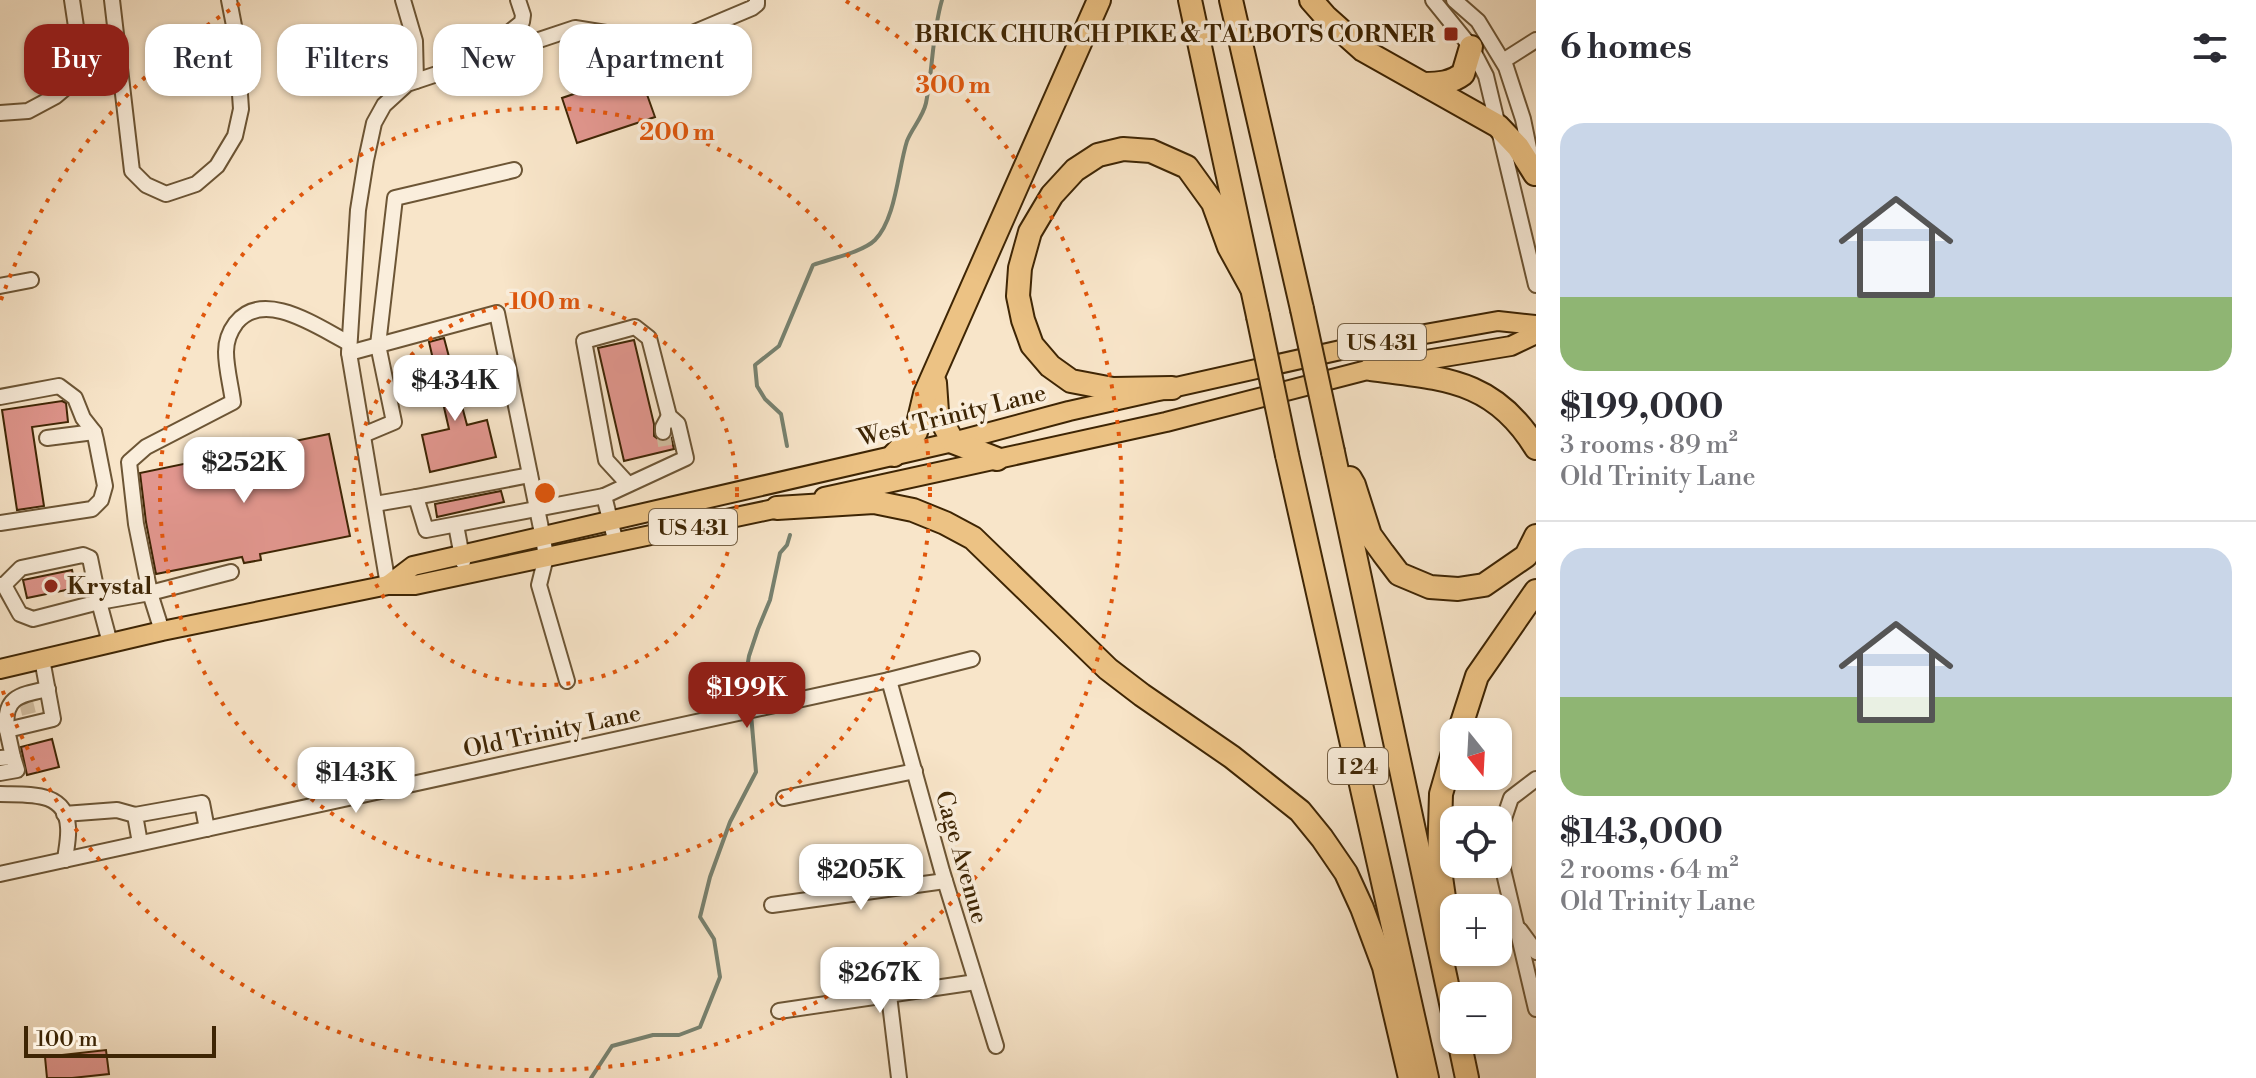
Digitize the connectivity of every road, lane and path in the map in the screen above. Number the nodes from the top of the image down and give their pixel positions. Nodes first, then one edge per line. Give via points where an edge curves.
1 (72, 0) edge
2 (112, 0) edge
3 (229, 0) edge
4 (403, 0) edge
5 (518, 0) edge
6 (757, 0) edge
7 (1099, 0) edge
8 (1190, 0) edge
9 (1231, 0) edge
10 (1311, 0) edge
11 (1433, 0) edge
12 (1460, 1) edge
13 (410, 24) edge
14 (519, 24) edge
15 (543, 39) edge
16 (1536, 40) edge
17 (1471, 47) junction
18 (1503, 61) junction
19 (1424, 84) junction
20 (394, 96) edge
21 (0, 113) edge
22 (1498, 126) junction
23 (514, 170) dead end
24 (1535, 170) edge
25 (31, 280) dead end
26 (1536, 285) edge
27 (0, 286) edge
28 (1251, 287) junction
29 (1536, 325) edge
30 (1536, 334) edge
31 (378, 345) junction
32 (349, 348) junction
33 (1371, 369) junction
34 (936, 370) junction
35 (1172, 388) junction
36 (0, 397) edge
37 (669, 416) junction
38 (94, 432) junction
39 (663, 432) tunnel mouth
40 (363, 435) junction
41 (47, 438) dead end
42 (953, 442) junction
43 (1536, 448) edge
44 (1333, 452) junction
45 (894, 455) junction
46 (997, 459) junction
47 (530, 475) junction
48 (628, 484) junction
49 (604, 496) junction
50 (416, 497) junction
51 (375, 504) junction
52 (777, 508) junction
53 (538, 509) junction
54 (0, 517) edge
55 (610, 522) junction
56 (0, 523) edge
57 (456, 525) junction
58 (1536, 536) edge
59 (543, 538) junction
60 (616, 543) junction
61 (462, 555) junction
62 (546, 557) junction
63 (231, 572) dead end
64 (466, 574) junction
65 (2, 585) edge
66 (388, 585) junction
67 (1536, 591) edge
68 (150, 593) junction
69 (99, 602) junction
70 (162, 631) junction
71 (110, 643) junction
72 (42, 659) junction
73 (972, 659) dead end
74 (0, 669) edge
75 (889, 680) junction
76 (567, 681) dead end
77 (48, 689) junction
78 (28, 709) junction
79 (1464, 718) edge
80 (7, 730) junction
81 (7, 758) edge
82 (915, 771) junction
83 (0, 773) edge
84 (1536, 779) edge
85 (1442, 790) edge
86 (0, 794) edge
87 (784, 798) dead end
88 (1508, 806) edge
89 (64, 814) junction
90 (135, 815) junction
91 (207, 829) junction
92 (140, 843) junction
93 (65, 860) junction
94 (0, 874) edge
95 (1505, 878) edge
96 (945, 881) junction
97 (772, 905) dead end
98 (1515, 923) junction
99 (1536, 952) edge
100 (976, 982) junction
101 (1447, 982) edge
102 (1457, 982) edge
103 (889, 995) junction
104 (1536, 1009) edge
105 (779, 1011) dead end
106 (996, 1046) dead end
107 (1463, 1054) edge
108 (1467, 1054) edge
109 (899, 1078) edge
110 (1410, 1078) edge
111 (1427, 1078) edge
112 (1469, 1078) edge

1 - 21 street via 78,40 69,85 28,111
2 - 3 street via 132,171 166,194 196,184 217,166 235,136 241,109
4 - 13 street
5 - 14 street via 523,15
6 - 15 street via 752,8 657,48 575,28
7 - 34 highway
8 - 28 highway, I 24
9 - 44 highway, I 24, bridge
10 - 19 highway via 1363,50
11 - 17 street
12 - 18 street
16 - 18 street
17 - 19 highway via 1463,74
17 - 22 street via 1486,76
18 - 24 street
19 - 22 highway
20 - 32 street via 374,123 358,210
22 - 24 highway
22 - 26 street
23 - 31 street via 395,198
25 - 27 street
28 - 35 highway via 1213,203 1187,167 1151,151 1123,149 1098,155 1052,195 1030,232 1020,268 1018,296 1032,345 1071,381 1113,389
28 - 111 highway, I 24, bridge
29 - 35 main road, West Trinity Lane / US 431 via 1498,321
30 - 33 main road, West Trinity Lane / US 431 via 1511,346
31 - 32 street
31 - 40 street via 394,422
31 - 47 street via 497,313
32 - 40 street
32 - 68 street via 297,317 268,308 255,309 236,323 226,352 233,402 146,447 129,462
33 - 43 highway via 1441,378 1484,393
33 - 46 main road, West Trinity Lane / US 431
34 - 42 highway via 937,412
34 - 45 highway via 916,432
35 - 42 main road, West Trinity Lane / US 431
36 - 38 street via 59,386 75,398
37 - 39 street
37 - 48 street via 678,424 686,458 668,458
37 - 48 street via 649,338 635,327 584,341 606,460
38 - 41 street
38 - 56 street via 105,486 92,509
40 - 51 street
42 - 45 main road, West Trinity Lane / US 431
42 - 46 highway
44 - 58 highway via 1354,485 1370,535 1399,574 1430,587 1484,585 1526,556
44 - 101 highway, I 24
45 - 55 main road, West Trinity Lane / US 431
46 - 52 main road, West Trinity Lane / US 431
47 - 50 street
47 - 53 street
48 - 49 street
49 - 53 street
49 - 55 street
50 - 51 street
50 - 57 street via 426,530
51 - 66 street
52 - 60 main road, West Trinity Lane / US 431
52 - 110 highway via 874,502 913,510 973,538 1108,669 1300,811 1346,873 1362,908 1384,967
53 - 57 street
53 - 59 street
54 - 56 street
55 - 59 main road, West Trinity Lane / US 431
55 - 60 street
57 - 61 street
59 - 61 main road, West Trinity Lane / US 431
59 - 62 street
60 - 62 main road, West Trinity Lane / US 431
61 - 64 street
61 - 66 main road, West Trinity Lane / US 431 via 413,566
62 - 64 main road, West Trinity Lane / US 431
62 - 76 street via 539,585
63 - 68 street
64 - 66 main road, West Trinity Lane / US 431
65 - 69 street via 20,614 33,619
65 - 69 street via 21,568 83,555 90,558
66 - 70 main road, West Trinity Lane / US 431
67 - 79 highway via 1477,676
68 - 69 street
68 - 70 street
69 - 71 street
70 - 71 main road, West Trinity Lane / US 431
71 - 72 main road, West Trinity Lane / US 431
72 - 74 main road, West Trinity Lane / US 431
72 - 77 street
73 - 75 street, Old Trinity Lane
75 - 82 street, Cage Avenue
75 - 91 street, Old Trinity Lane
77 - 78 street
77 - 78 street via 53,719
78 - 80 street
78 - 80 street via 17,697 9,705
80 - 81 street
81 - 83 street via 17,770
82 - 87 street
82 - 96 street, Cage Avenue
84 - 88 street
85 - 102 highway via 1439,863
86 - 89 street via 47,796
89 - 90 street via 117,810
89 - 93 street
90 - 91 street via 202,803
90 - 92 street
91 - 92 street, Old Trinity Lane
92 - 93 street, Old Trinity Lane
93 - 94 street, Old Trinity Lane
95 - 98 street
96 - 97 street
96 - 100 street, Cage Avenue
98 - 99 street
98 - 104 street
100 - 103 street
100 - 106 street, Cage Avenue
103 - 105 street
103 - 109 street
107 - 112 highway
108 - 112 highway

